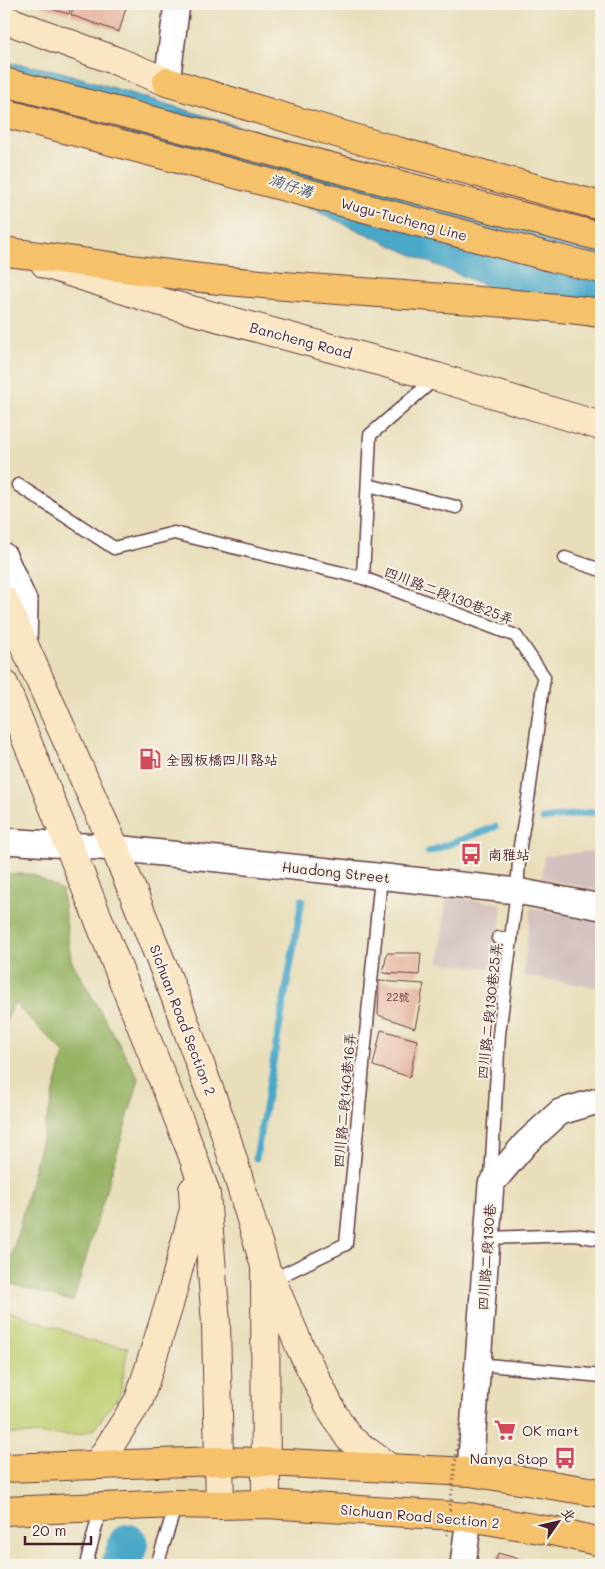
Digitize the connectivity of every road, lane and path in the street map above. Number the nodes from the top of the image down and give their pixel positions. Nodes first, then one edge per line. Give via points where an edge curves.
1 (177, 4) edge
2 (4, 19) edge
3 (4, 82) edge
4 (167, 82) junction
5 (4, 114) edge
6 (601, 194) edge
7 (601, 206) edge
8 (601, 237) edge
9 (5, 250) edge
10 (601, 269) edge
11 (601, 313) edge
12 (437, 377) junction
13 (601, 426) edge
14 (18, 485) dead end
15 (368, 485) junction
16 (456, 507) dead end
17 (4, 556) edge
18 (565, 558) dead end
19 (601, 570) edge
20 (363, 578) junction
21 (4, 600) edge
22 (24, 646) junction
23 (4, 684) edge
24 (4, 842) edge
25 (69, 844) junction
26 (115, 848) junction
27 (381, 877) junction
28 (518, 891) junction
29 (601, 907) edge
30 (601, 1100) edge
31 (191, 1151) junction
32 (491, 1184) junction
33 (487, 1238) junction
34 (601, 1239) edge
35 (269, 1273) junction
36 (478, 1364) junction
37 (601, 1376) edge
38 (460, 1421) dead end
39 (220, 1461) junction
40 (266, 1462) junction
41 (98, 1464) junction
42 (4, 1468) edge
43 (390, 1468) junction
44 (470, 1472) junction
45 (601, 1493) edge
46 (176, 1504) junction
47 (266, 1504) junction
48 (220, 1505) junction
49 (101, 1506) junction
50 (4, 1511) edge
51 (469, 1517) junction
52 (447, 1535) dead end
53 (601, 1542) edge
54 (86, 1565) edge
55 (157, 1565) edge
56 (463, 1565) edge

1 - 4 street
2 - 4 main road
3 - 8 main road
4 - 6 main road via 334,129
4 - 7 main road via 397,151
5 - 10 main road, Wugu-Tucheng Line
9 - 11 main road via 219,280
9 - 12 main road, Bancheng Road via 158,301
12 - 13 main road, Bancheng Road
12 - 15 lane via 370,435
14 - 20 lane, 四川路二段130巷25弄 via 114,548 174,533
15 - 16 lane
15 - 20 lane
17 - 22 street via 25,603
18 - 19 lane
20 - 28 lane, 四川路二段130巷25弄 via 516,636 544,677 520,846
21 - 22 main road, Sichuan Road Section 2
22 - 26 main road, Sichuan Road Section 2
23 - 25 main road
24 - 25 street, Huadong Street
25 - 26 street, Huadong Street
25 - 31 main road
26 - 27 street, Huadong Street
26 - 35 main road, Sichuan Road Section 2 via 177,1001 224,1130
27 - 28 street, Huadong Street
27 - 35 lane, 四川路二段140巷16弄 via 346,1244
28 - 29 street, Huadong Street
28 - 32 lane, 四川路二段130巷25弄 via 504,939
30 - 32 street, 四川路二段130巷 via 560,1112 526,1143
31 - 39 main road via 206,1194 216,1323
31 - 41 main road via 194,1209 169,1305 139,1400
32 - 33 street, 四川路二段130巷
33 - 34 lane via 575,1236
33 - 36 street, 四川路二段130巷
35 - 40 main road, Sichuan Road Section 2
35 - 43 main road via 300,1347 333,1413 349,1438
36 - 37 lane
36 - 44 street, 四川路二段130巷
38 - 52 path, bridge
39 - 40 main road
39 - 41 main road
39 - 48 main road
40 - 43 main road
40 - 47 main road, Sichuan Road Section 2
41 - 42 main road
43 - 44 main road
44 - 45 main road
46 - 48 main road, Sichuan Road Section 2
46 - 49 main road, Sichuan Road Section 2
46 - 55 lane
47 - 48 main road, Sichuan Road Section 2
47 - 51 main road, Sichuan Road Section 2
49 - 50 main road, Sichuan Road Section 2
49 - 54 lane
51 - 53 main road, Sichuan Road Section 2
51 - 56 street

